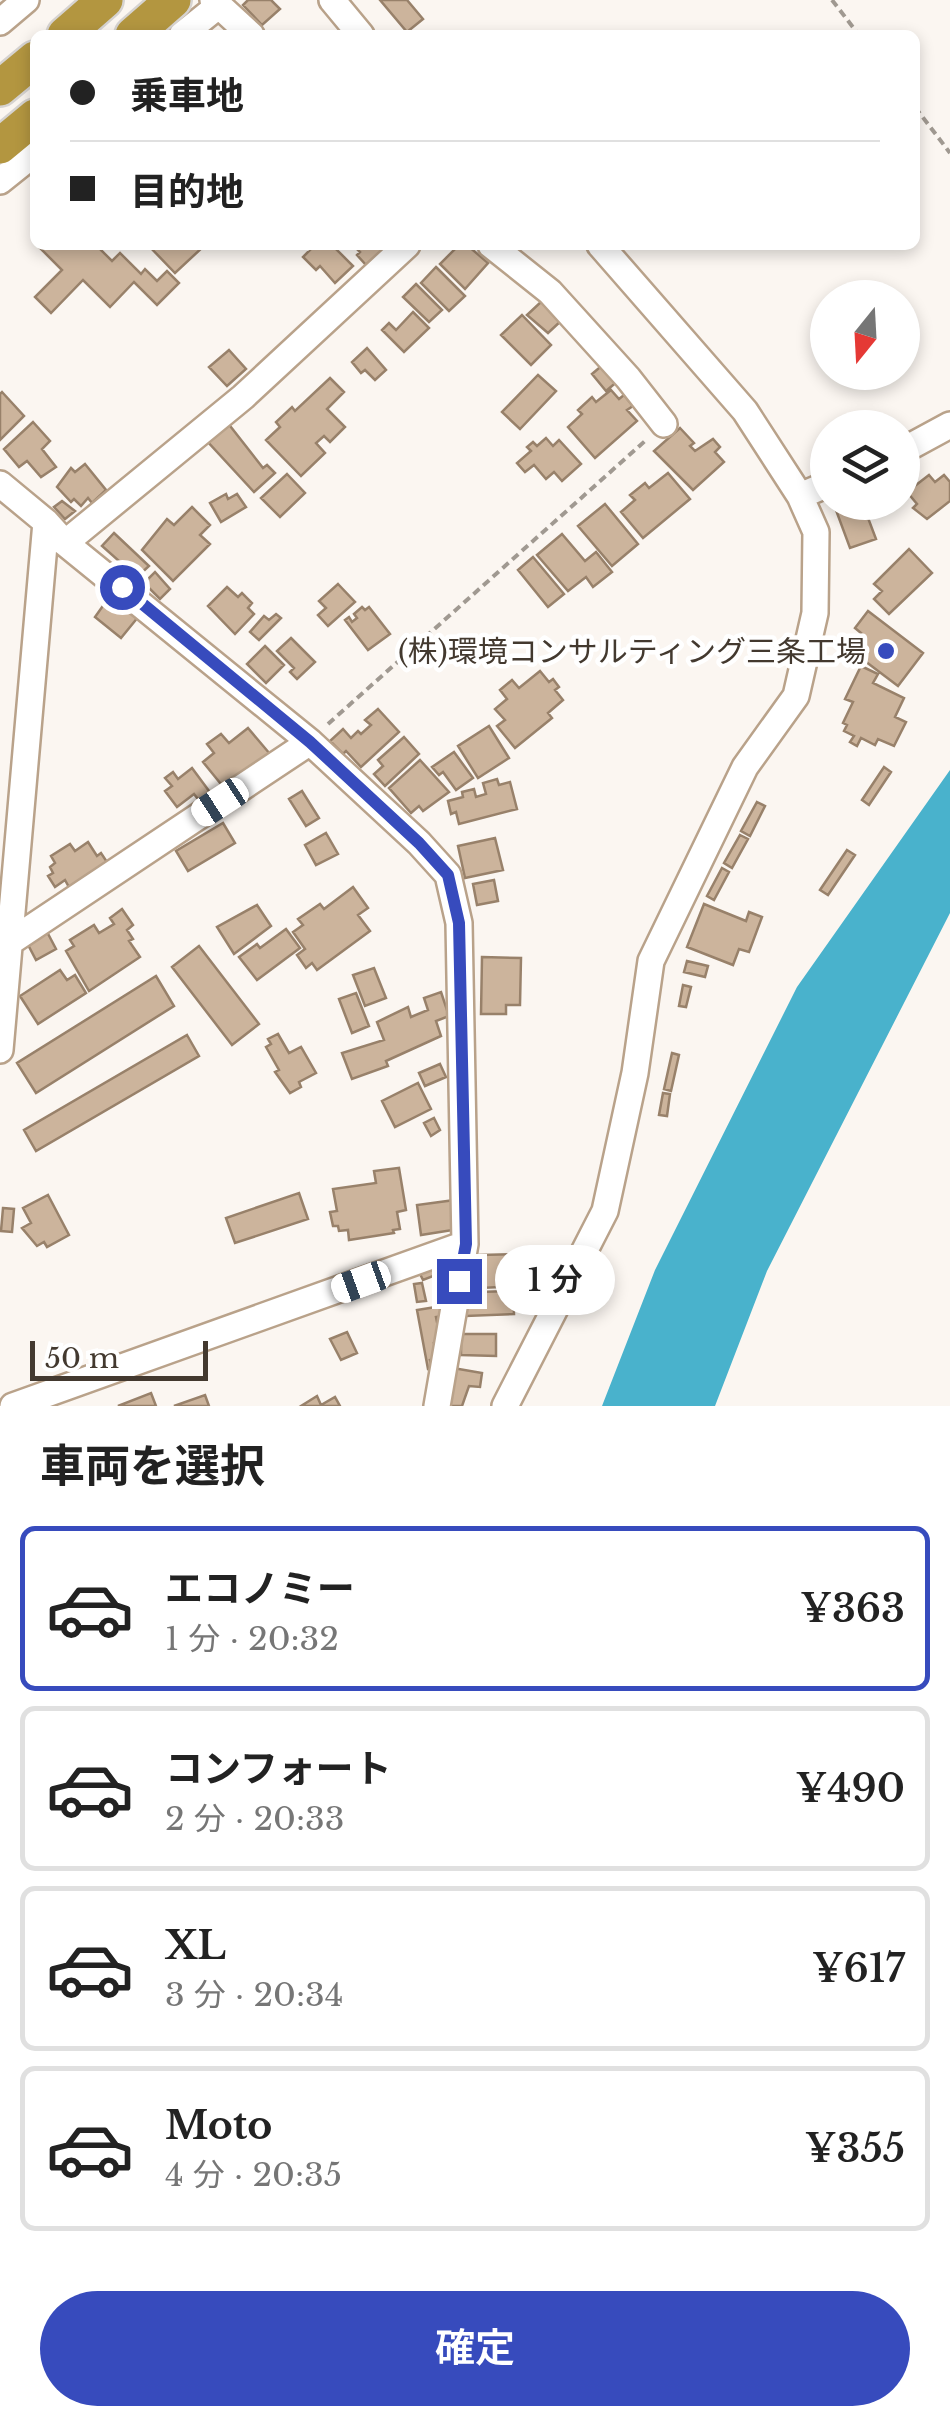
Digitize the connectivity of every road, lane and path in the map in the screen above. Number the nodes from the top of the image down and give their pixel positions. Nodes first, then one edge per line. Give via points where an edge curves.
1 (26, 0) edge
2 (105, 0) edge
3 (173, 0) edge
4 (332, 0) edge
5 (832, 0) edge
6 (216, 3) edge
7 (0, 22) edge
8 (71, 30) edge
9 (138, 30) edge
10 (187, 30) edge
11 (246, 30) edge
12 (356, 30) edge
13 (855, 30) edge
14 (30, 63) edge
15 (0, 88) edge
16 (920, 114) edge
17 (30, 121) edge
18 (0, 146) edge
19 (950, 153) edge
20 (30, 156) edge
21 (0, 180) edge
22 (403, 250) edge
23 (497, 250) edge
24 (604, 250) edge
25 (664, 424) joint
26 (950, 425) edge
27 (920, 442) edge
28 (0, 484) edge
29 (810, 492) edge
30 (800, 496) junction
31 (46, 522) junction
32 (64, 543) junction
33 (310, 742) junction
34 (11, 796) edge
35 (10, 942) junction
36 (0, 1050) edge
37 (466, 1244) junction
38 (12, 1406) edge
39 (437, 1406) edge
40 (504, 1406) edge

1 - 7 street
2 - 8 highway
3 - 9 highway
4 - 12 street
5 - 13 path
6 - 10 street
6 - 11 street
14 - 15 highway
16 - 19 path
17 - 18 highway
20 - 21 street
22 - 32 street via 243,398
23 - 25 street via 550,292
24 - 30 street via 746,411
25 - 33 path
26 - 27 street
28 - 31 street
29 - 30 street
30 - 40 street via 816,532 815,613 796,696 745,767 651,961 605,1211
31 - 32 street
31 - 34 street
32 - 33 street
33 - 35 street
33 - 37 street via 448,875 459,923
34 - 35 street
35 - 36 street
37 - 38 street
37 - 39 street

